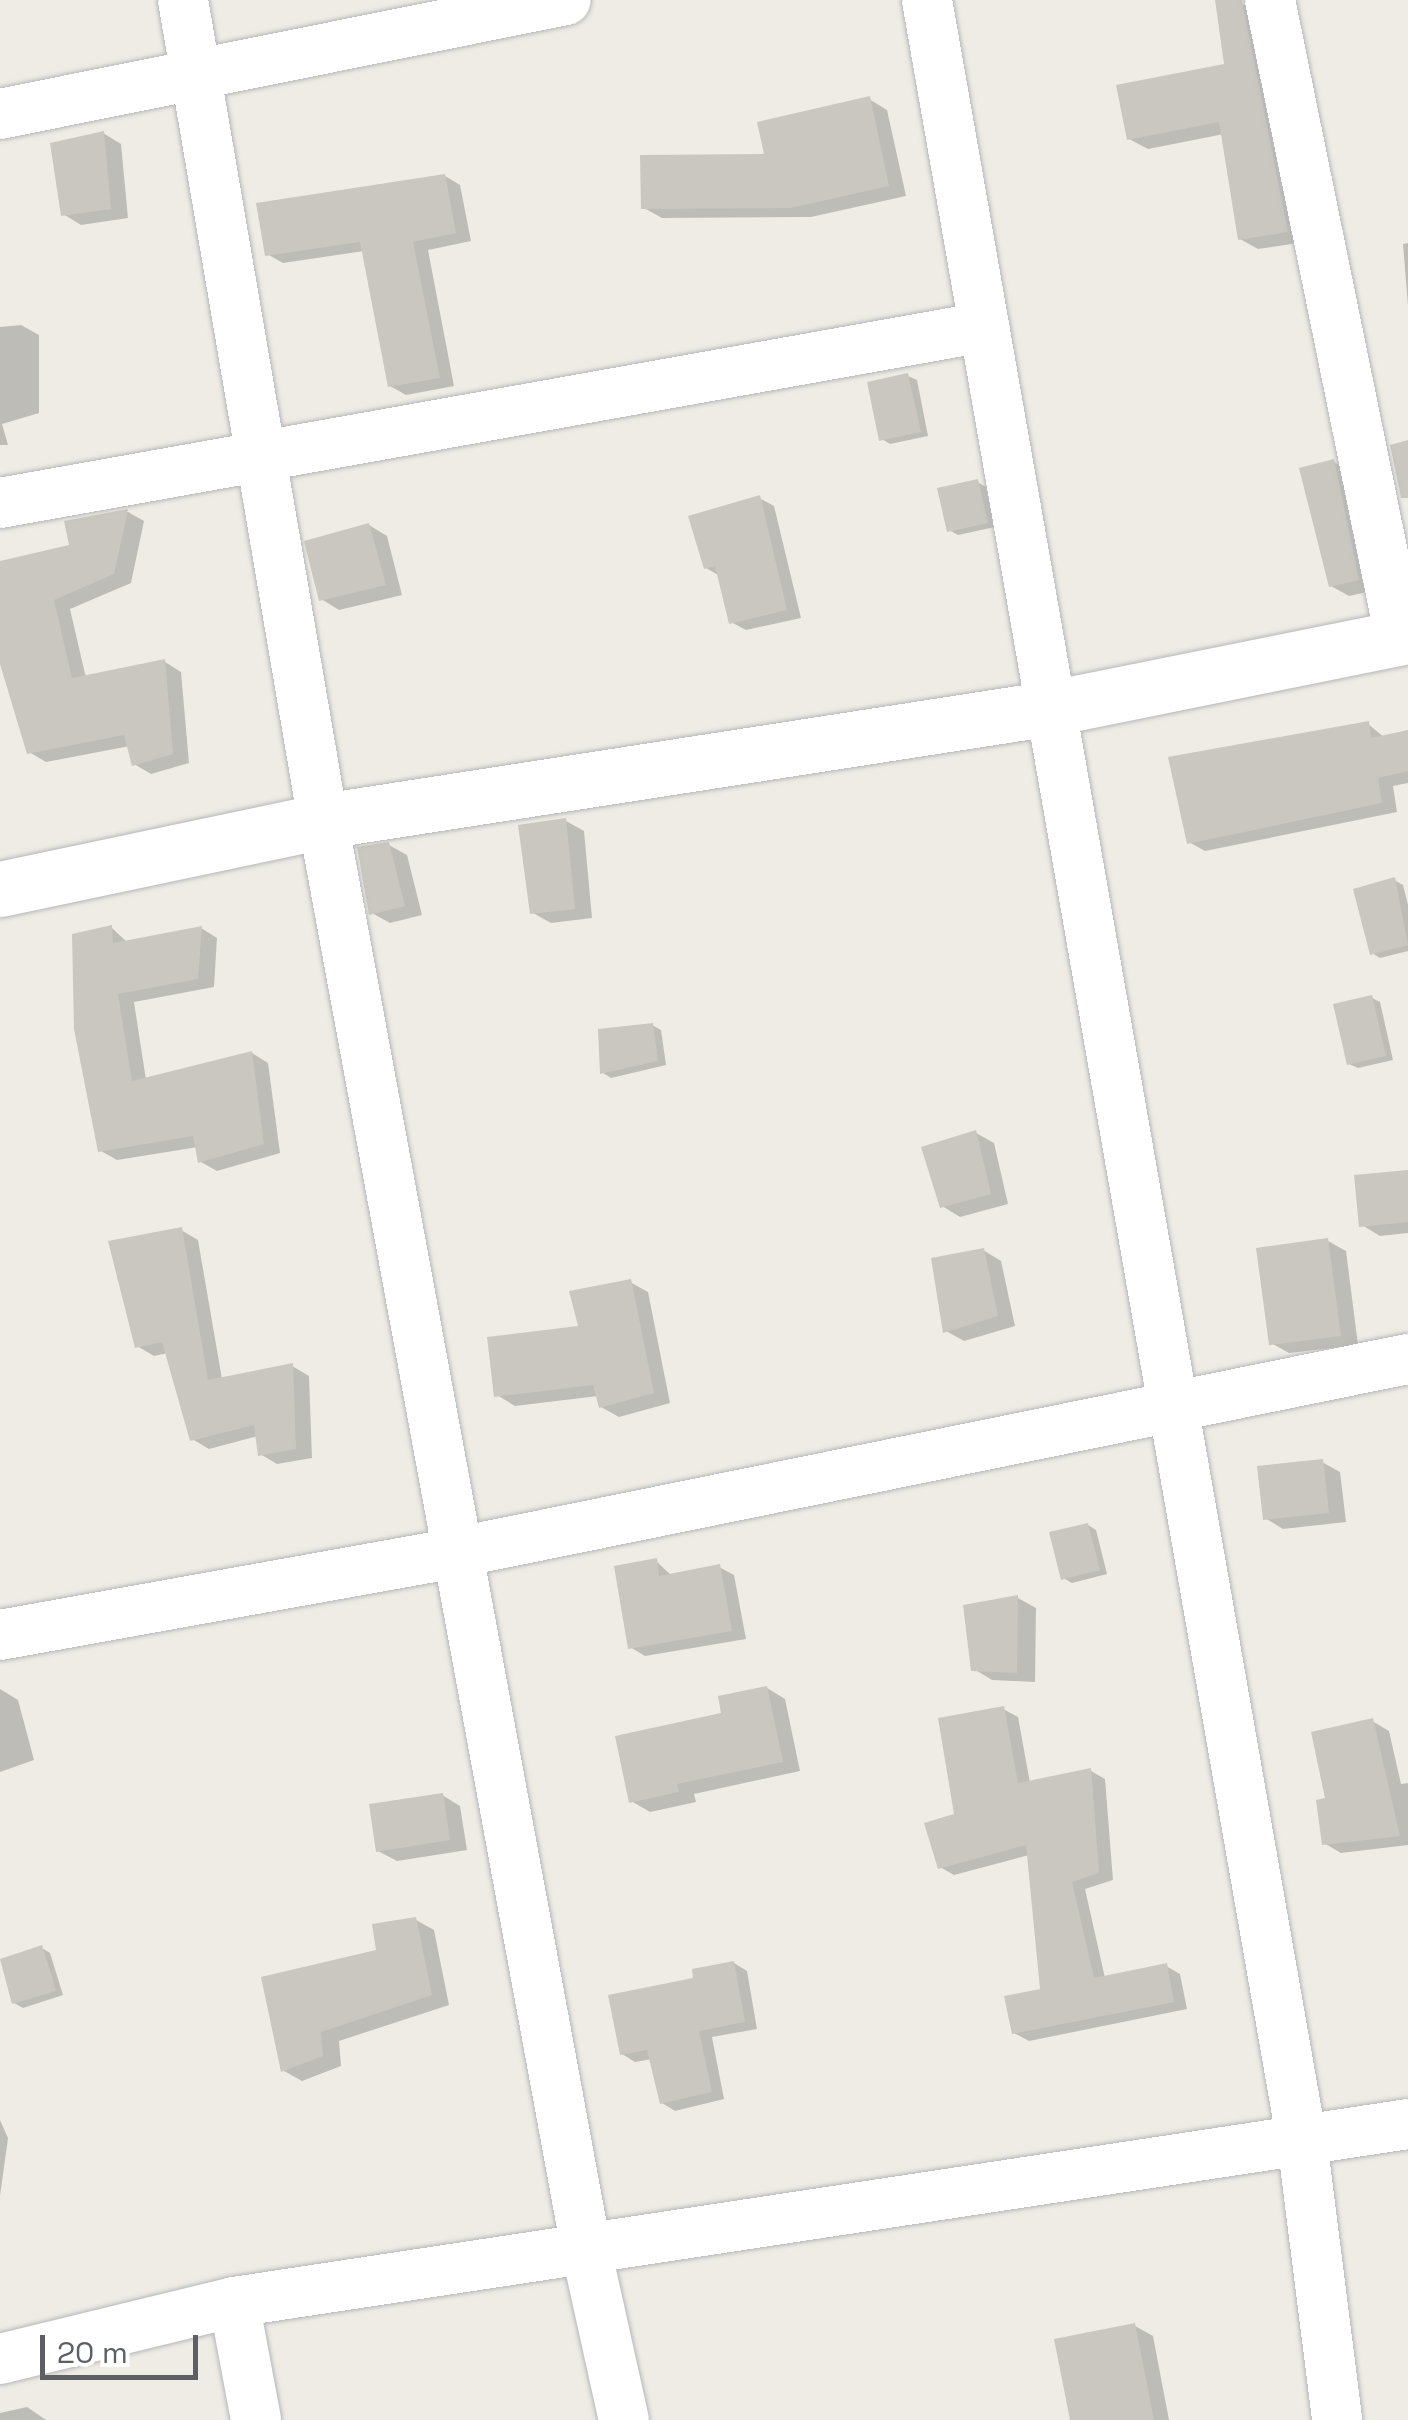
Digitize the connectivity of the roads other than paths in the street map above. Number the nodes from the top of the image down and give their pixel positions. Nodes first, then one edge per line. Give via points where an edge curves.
1 (184, 0) edge
2 (566, 0) edge
3 (928, 0) edge
4 (1270, 0) edge
5 (194, 75) junction
6 (0, 114) edge
7 (984, 327) junction
8 (260, 454) junction
9 (0, 503) edge
10 (1404, 636) edge
11 (1051, 708) junction
12 (323, 820) junction
13 (0, 888) edge
14 (1408, 1359) edge
15 (1173, 1403) junction
16 (459, 1552) junction
17 (0, 1635) edge
18 (1408, 2124) edge
19 (1302, 2141) junction
20 (586, 2249) junction
21 (234, 2302) junction
22 (0, 2359) edge
23 (256, 2420) edge
24 (624, 2420) edge
25 (1338, 2420) edge

1 - 5 street
2 - 5 street
3 - 7 street
4 - 10 street
5 - 6 street
5 - 8 street
7 - 8 street
7 - 11 street
8 - 9 street
8 - 12 street
10 - 11 street
11 - 12 street
11 - 15 street
12 - 13 street
12 - 16 street
14 - 15 street
15 - 16 street
15 - 19 street
16 - 17 street
16 - 20 street
18 - 19 street
19 - 20 street
19 - 25 street
20 - 21 street
20 - 24 street
21 - 22 street
21 - 23 street

